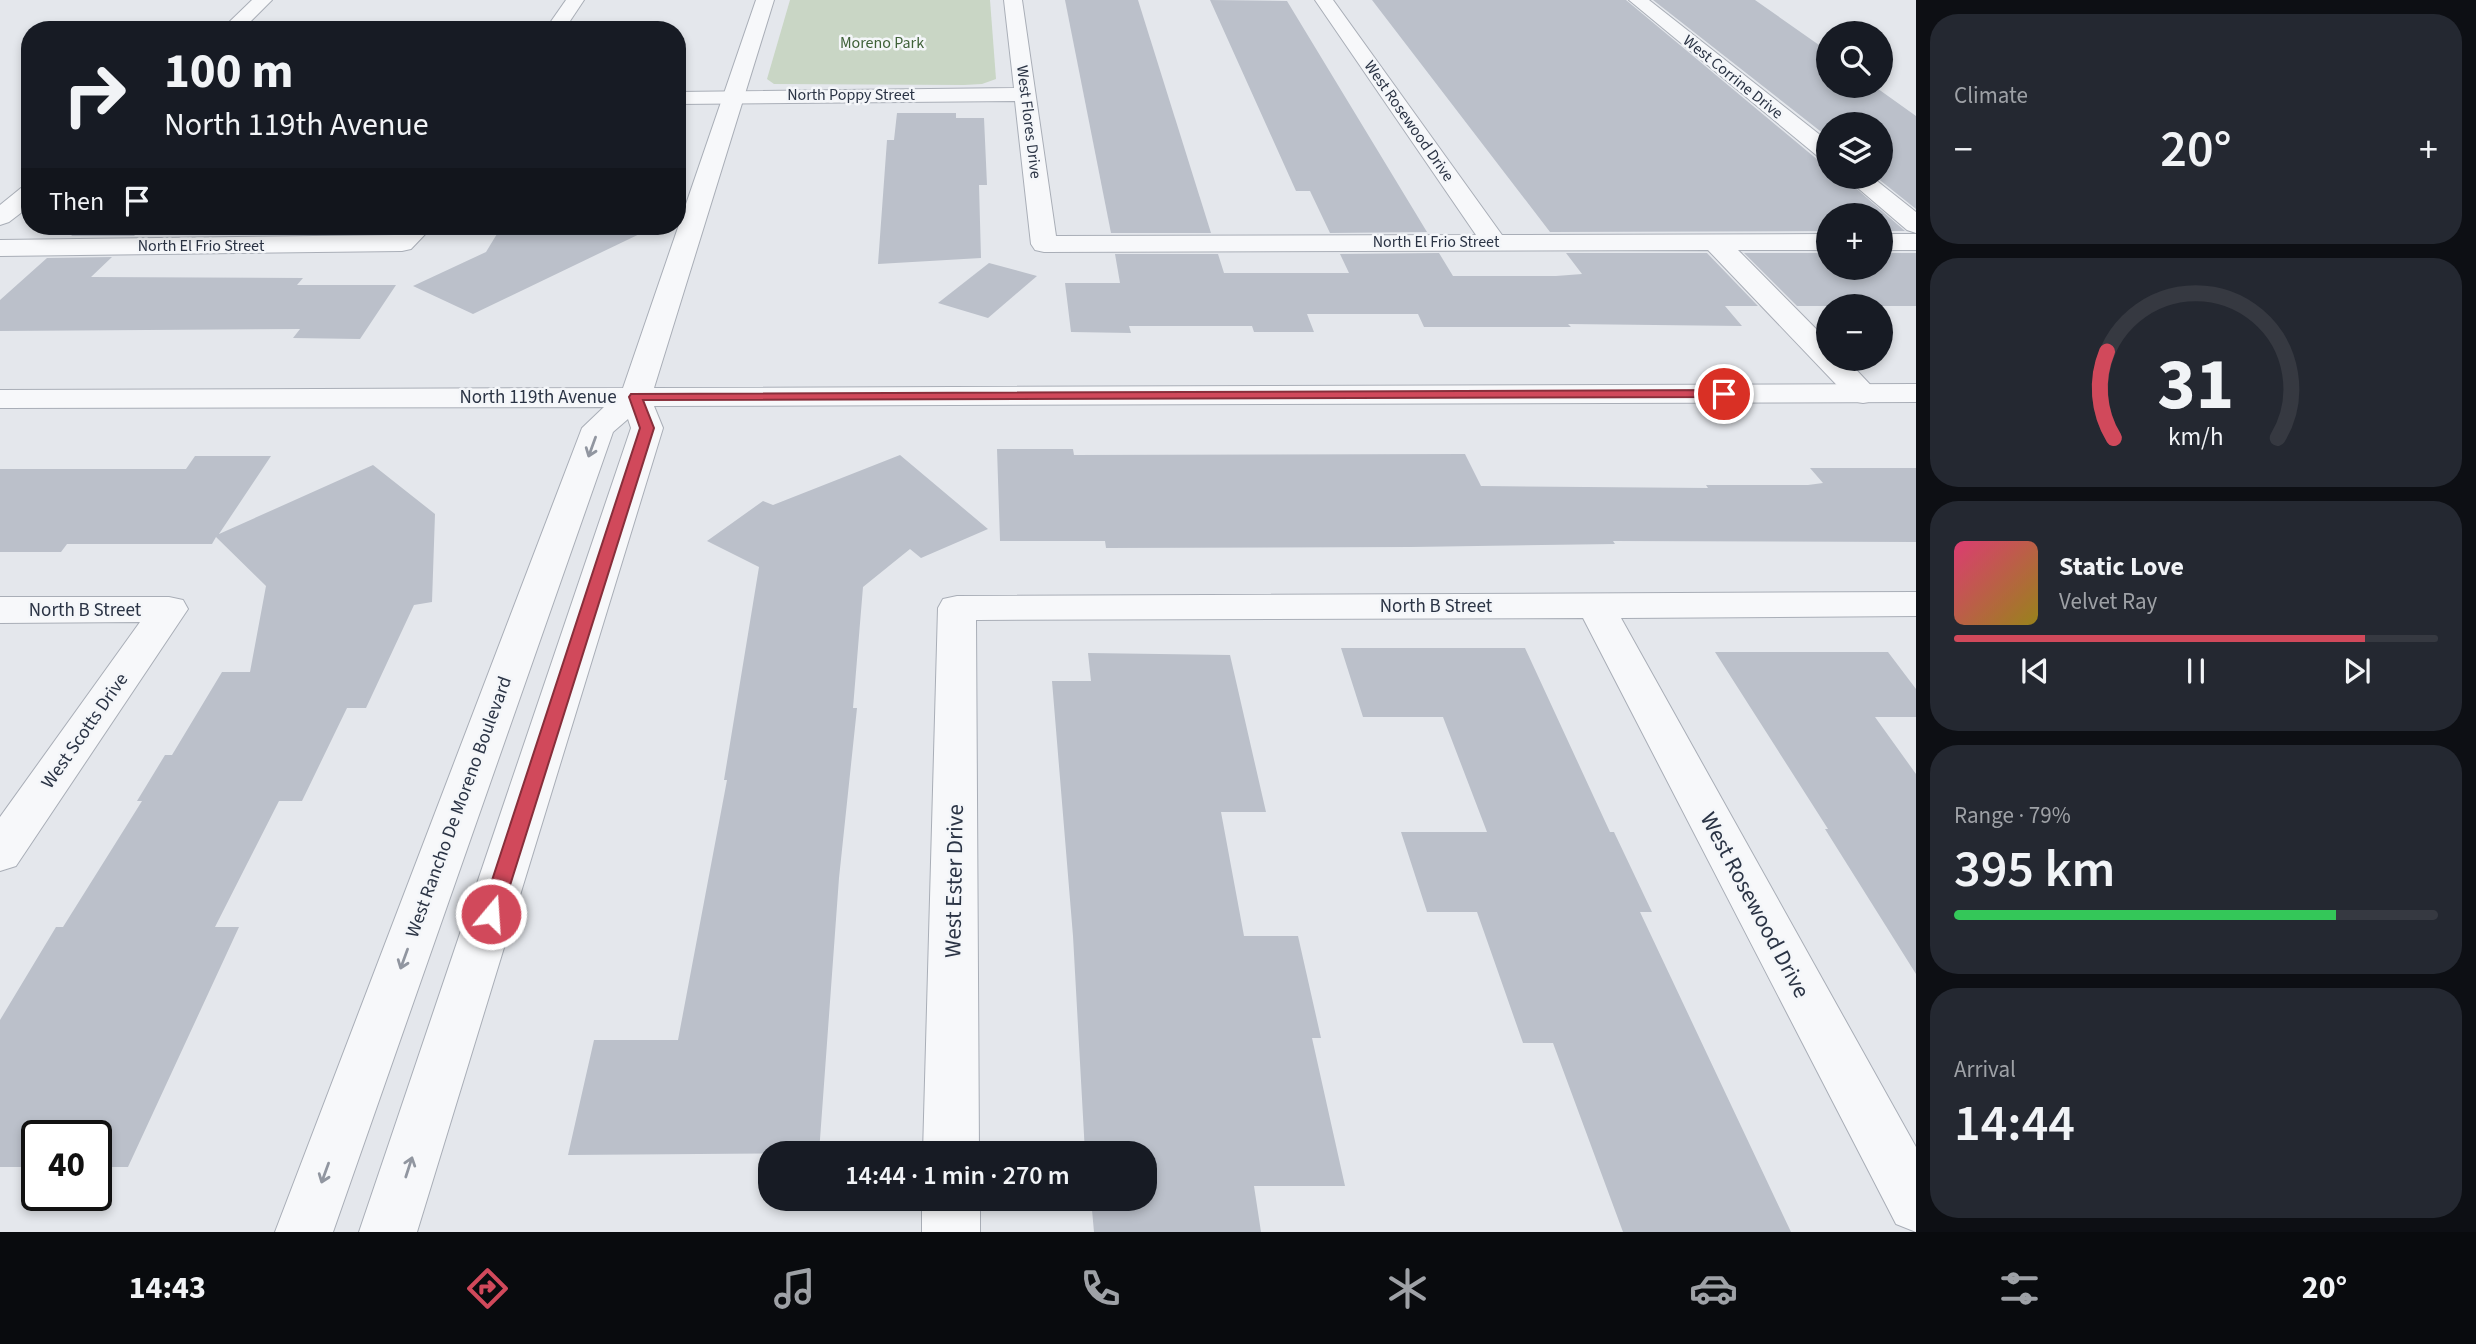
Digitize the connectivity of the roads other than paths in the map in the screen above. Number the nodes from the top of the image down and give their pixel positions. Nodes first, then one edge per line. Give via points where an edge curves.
1 (262, 0) edge
2 (575, 0) edge
3 (765, 0) edge
4 (1013, 0) edge
5 (1324, 0) edge
6 (1638, 0) edge
7 (240, 21) edge
8 (560, 21) edge
9 (1025, 94) junction
10 (731, 97) junction
11 (686, 98) edge
12 (1816, 144) edge
13 (1872, 189) edge
14 (21, 200) edge
15 (0, 217) edge
16 (1916, 225) edge
17 (382, 235) edge
18 (1494, 242) junction
19 (1715, 242) junction
20 (1816, 242) edge
21 (1893, 242) edge
22 (1916, 242) edge
23 (1044, 244) joint
24 (0, 248) edge
25 (1916, 393) edge
26 (1863, 394) junction
27 (635, 397) junction
28 (0, 399) edge
29 (1916, 604) edge
30 (1595, 605) junction
31 (957, 608) joint
32 (0, 610) edge
33 (169, 610) joint
34 (0, 853) edge
35 (951, 1141) edge
36 (1916, 1204) edge
37 (951, 1211) edge
38 (304, 1232) edge
39 (388, 1232) edge
40 (951, 1232) edge

1 - 7 street
2 - 8 street
3 - 10 street
4 - 9 street, West Flores Drive
5 - 18 street, West Rosewood Drive
6 - 12 street, West Corrine Drive
9 - 10 street, North Poppy Street
9 - 23 street, West Flores Drive
10 - 11 street, North Poppy Street
10 - 27 street
13 - 16 street
14 - 15 street
17 - 24 street, North El Frio Street
18 - 19 street, North El Frio Street
18 - 23 street, North El Frio Street
19 - 20 street, North El Frio Street
19 - 26 street
21 - 22 street
25 - 26 street, North 119th Avenue
26 - 27 street, North 119th Avenue
27 - 28 street, North 119th Avenue
27 -> 38 street, West Rancho De Moreno Boulevard via 598,428
39 -> 27 street via 647,428
29 - 30 street, North B Street
30 - 31 street, North B Street
30 - 36 street, West Rosewood Drive
31 - 35 street, West Ester Drive
32 - 33 street, North B Street
33 - 34 street, West Scotts Drive
37 - 40 street

